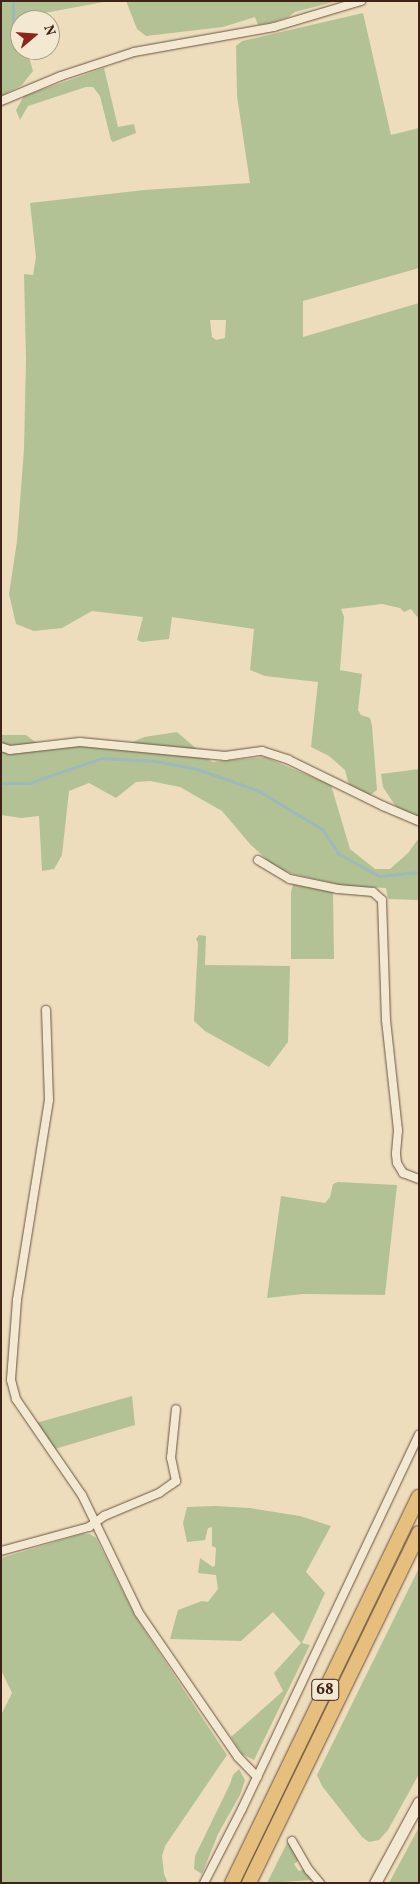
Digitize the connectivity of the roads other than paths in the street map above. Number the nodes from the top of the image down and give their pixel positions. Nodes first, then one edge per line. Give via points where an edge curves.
1 (361, 1) edge
2 (1, 101) edge
3 (1, 748) edge
4 (419, 821) edge
5 (258, 860) dead end
6 (46, 1010) dead end
7 (419, 1179) edge
8 (176, 1409) dead end
9 (419, 1436) edge
10 (419, 1497) edge
11 (95, 1522) junction
12 (419, 1533) edge
13 (1, 1551) edge
14 (257, 1777) junction
15 (419, 1802) edge
16 (292, 1841) dead end
17 (204, 1883) edge
18 (232, 1883) edge
19 (249, 1883) edge
20 (320, 1883) edge
21 (375, 1883) edge

1 - 2 street via 274,26 134,52
3 - 4 street via 10,750 80,742 225,756 262,752 289,760
5 - 7 street via 290,879 373,892 382,900 386,1020 398,1130 396,1154 403,1173
6 - 11 street via 48,1100 17,1300 11,1380 24,1414 66,1468
8 - 11 street via 171,1458 176,1480 159,1493
9 - 14 street
10 - 18 highway, 68
11 - 13 street via 89,1527
11 - 14 street via 139,1612 238,1757
12 - 19 highway, 68
14 - 17 street
15 - 21 main road
16 - 20 street

